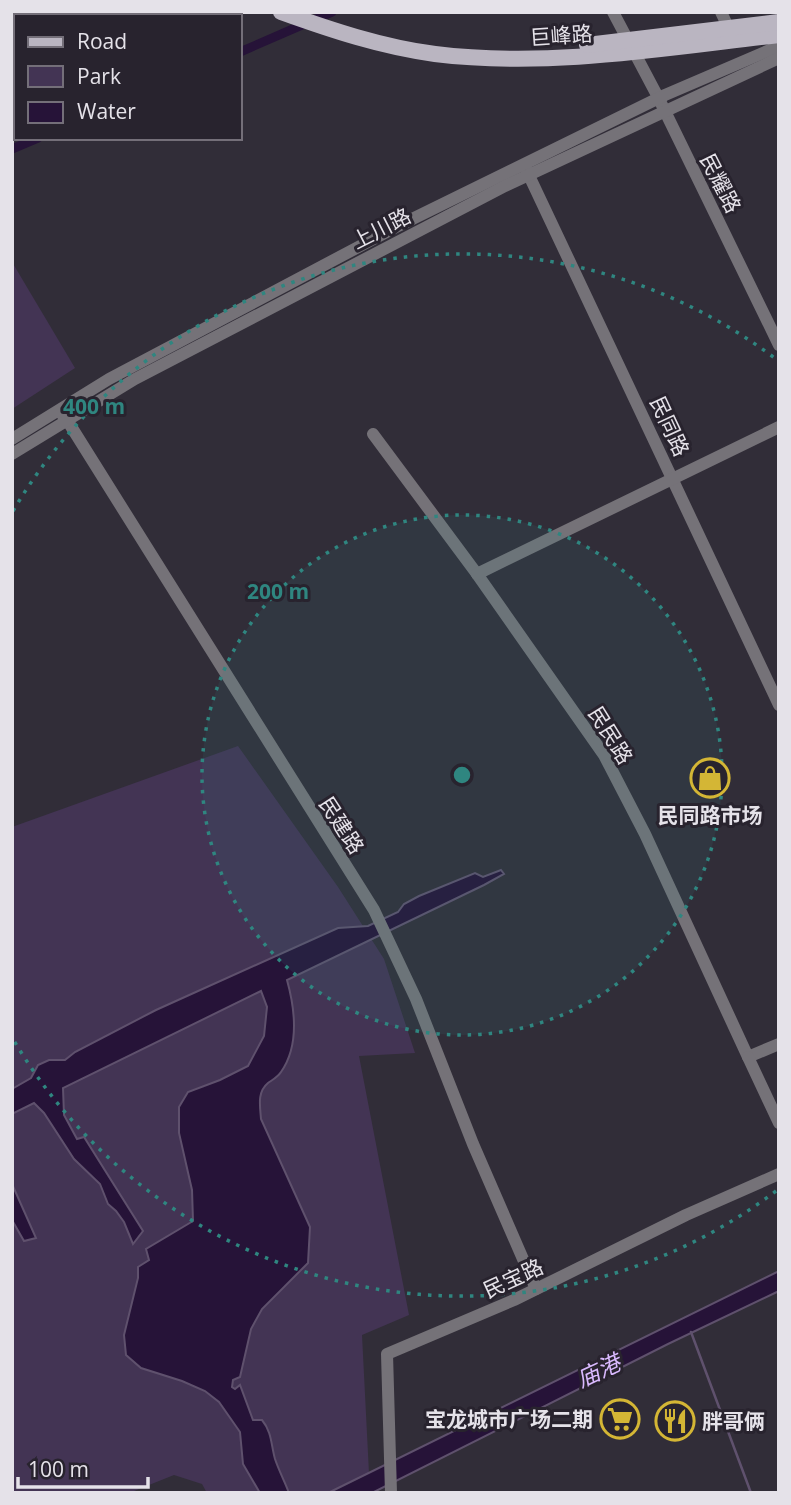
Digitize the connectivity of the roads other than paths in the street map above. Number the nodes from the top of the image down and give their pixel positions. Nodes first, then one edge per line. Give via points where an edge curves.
1 (281, 12) edge
2 (309, 12) edge
3 (613, 12) edge
4 (722, 12) edge
5 (779, 22) edge
6 (729, 30) junction
7 (356, 32) junction
8 (779, 35) edge
9 (629, 46) junction
10 (779, 46) edge
11 (779, 58) edge
12 (659, 99) junction
13 (663, 112) junction
14 (527, 169) junction
15 (779, 345) edge
16 (63, 416) junction
17 (779, 427) edge
18 (373, 434) dead end
19 (12, 439) edge
20 (12, 454) edge
21 (673, 478) junction
22 (477, 574) junction
23 (779, 705) edge
24 (779, 1044) edge
25 (748, 1057) junction
26 (779, 1123) edge
27 (779, 1174) edge
28 (536, 1289) junction
29 (391, 1492) edge

1 - 7 main road
2 - 7 main road, 巨峰路
3 - 9 street, 民耀路
4 - 6 street
5 - 6 main road, 巨峰路
6 - 9 main road, 巨峰路
7 - 9 main road, 巨峰路 via 370,42 434,54 509,59
8 - 9 main road, 巨峰路
9 - 12 street, 民耀路
10 - 12 street, 上川路
11 - 13 street, 上川路
12 - 13 street, 民耀路
12 - 14 street, 上川路
13 - 14 street, 上川路
13 - 15 street, 民耀路
14 - 16 street, 上川路
14 - 21 street, 民同路
16 - 19 street, 上川路
16 - 20 street, 上川路
16 - 28 street, 民建路 via 374,910 416,999
17 - 21 street
18 - 22 street, 民民路
21 - 22 street
21 - 23 street, 民同路
22 - 25 street, 民民路 via 604,755
24 - 25 street
25 - 26 street, 民民路
27 - 28 street, 民宝路
28 - 29 street, 民宝路 via 387,1354

